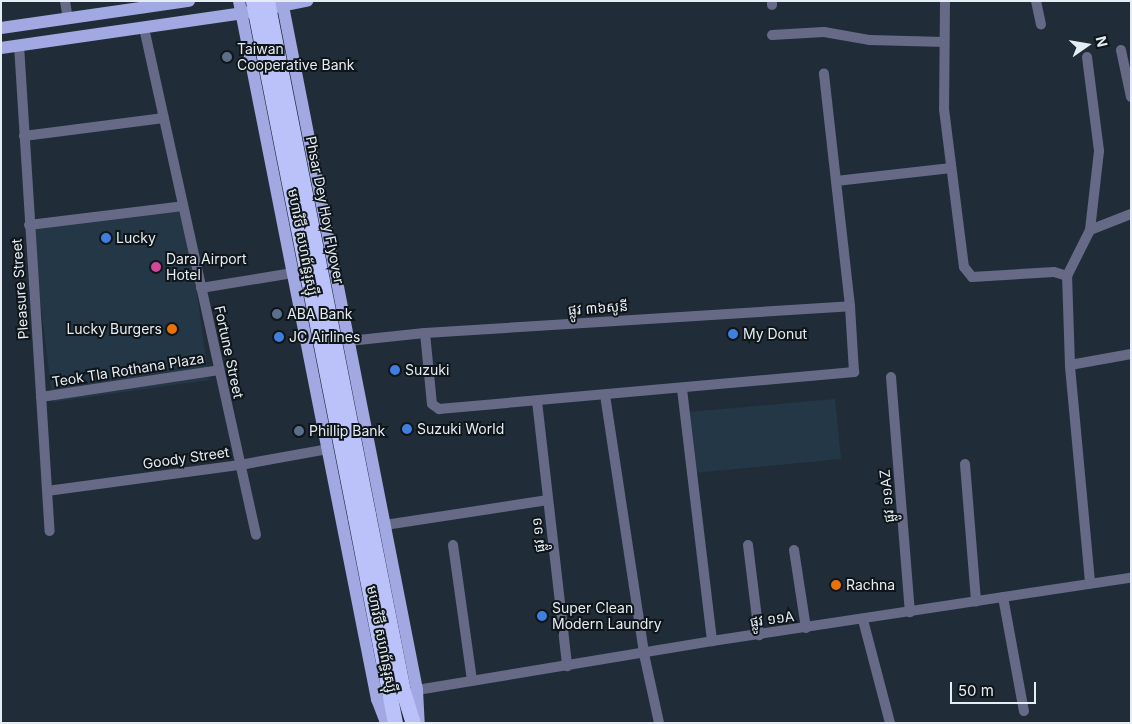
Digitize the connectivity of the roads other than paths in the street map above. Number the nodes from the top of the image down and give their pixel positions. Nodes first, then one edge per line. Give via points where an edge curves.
1 (65, 1) edge
2 (189, 1) edge
3 (253, 1) edge
4 (268, 1) edge
5 (307, 1) edge
6 (944, 1) edge
7 (1036, 1) edge
8 (282, 4) edge
9 (241, 7) edge
10 (68, 19) junction
11 (1041, 24) dead end
12 (1, 28) edge
13 (144, 28) junction
14 (772, 35) dead end
15 (944, 42) junction
16 (18, 45) junction
17 (1, 48) edge
18 (1121, 50) dead end
19 (1087, 57) dead end
20 (824, 73) dead end
21 (1131, 97) edge
22 (164, 118) junction
23 (24, 136) junction
24 (952, 168) junction
25 (836, 181) junction
26 (183, 206) junction
27 (1131, 214) edge
28 (29, 225) junction
29 (1090, 230) junction
30 (330, 248) junction
31 (290, 255) junction
32 (293, 273) junction
33 (1067, 276) junction
34 (201, 288) junction
35 (850, 306) junction
36 (425, 333) junction
37 (349, 341) junction
38 (1131, 354) edge
39 (1070, 365) junction
40 (219, 370) junction
41 (891, 377) dead end
42 (682, 389) junction
43 (605, 395) junction
44 (41, 397) junction
45 (537, 401) junction
46 (328, 448) junction
47 (965, 464) dead end
48 (240, 465) junction
49 (47, 492) junction
50 (548, 500) junction
51 (361, 515) junction
52 (385, 525) junction
53 (50, 531) dead end
54 (256, 535) dead end
55 (453, 545) dead end
56 (748, 545) dead end
57 (794, 550) dead end
58 (1131, 578) edge
59 (1090, 582) junction
60 (1003, 597) junction
61 (976, 602) junction
62 (910, 612) junction
63 (863, 620) junction
64 (806, 628) junction
65 (759, 635) junction
66 (712, 641) junction
67 (644, 654) junction
68 (567, 666) junction
69 (472, 681) junction
70 (417, 690) junction
71 (1024, 711) dead end
72 (386, 723) edge
73 (395, 723) edge
74 (413, 723) edge
75 (420, 723) edge
76 (659, 723) edge
77 (890, 723) edge

1 - 10 street
2 - 10 main road
3 - 51 highway, bridge
4 - 51 highway, Phsar Dey Hoy Flyover, bridge
5 - 8 main road
6 - 15 street
7 - 11 street
8 - 9 main road
8 - 30 main road, មហាវិថី សហព័ន្ធរុស្ស៊ី
9 - 13 main road
9 - 31 main road, មហាវិថី សហព័ន្ធរុស្ស៊ី
10 - 12 main road
13 - 16 main road
13 - 22 street, Fortune Street
14 - 15 street via 824,32 870,40
15 - 24 street via 944,109
16 - 17 main road
16 - 23 street, Pleasure Street
18 - 21 street
19 - 29 street via 1099,151
20 - 25 street
22 - 23 street
22 - 26 street, Fortune Street
23 - 28 street, Pleasure Street
24 - 25 street
24 - 33 street via 966,272 972,277 1054,272
25 - 35 street
26 - 28 street
26 - 34 street, Fortune Street
27 - 29 street
28 - 44 street, Pleasure Street
29 - 33 street
30 - 31 main road via 322,240 308,237 296,244
30 - 37 main road, មហាវិថី សហព័ន្ធរុស្ស៊ី
31 - 32 main road, មហាវិថី សហព័ន្ធរុស្ស៊ី
32 - 34 street
32 - 46 main road, មហាវិថី សហព័ន្ធរុស្ស៊ី
33 - 39 street
34 - 40 street, Fortune Street
35 - 36 street, ផ្លូវ ៣៦សូនី
35 - 42 street via 856,368 851,374
36 - 37 street, ផ្លូវ ៣៦សូនី
36 - 45 street via 435,408
37 - 52 main road, មហាវិថី សហព័ន្ធរុស្ស៊ី
38 - 39 street
39 - 59 street
40 - 44 street, Teok Tla Rothana Plaza
40 - 48 street, Fortune Street
41 - 62 street, ផ្លូវ ១១AZ
42 - 43 street
42 - 66 street
43 - 45 street
43 - 67 street
44 - 49 street, Pleasure Street
45 - 50 street, ផ្លូវ ១១
46 - 48 street, Goody Street
46 - 72 main road, មហាវិថី សហព័ន្ធរុស្ស៊ី via 377,699
47 - 61 street
48 - 49 street, Goody Street
48 - 54 street, Fortune Street
49 - 53 street, Pleasure Street
50 - 52 street
50 - 68 street, ផ្លូវ ១១
51 - 73 highway, មហាវិថី សហព័ន្ធរុស្ស៊ី
51 - 74 highway, មហាវិថី សហព័ន្ធរុស្ស៊ី
52 - 70 main road, មហាវិថី សហព័ន្ធរុស្ស៊ី
55 - 69 street
56 - 65 street
57 - 64 street
58 - 59 street, ផ្លូវ ១១A
59 - 60 street, ផ្លូវ ១១A
60 - 61 street, ផ្លូវ ១១A
60 - 71 street
61 - 62 street, ផ្លូវ ១១A
62 - 63 street, ផ្លូវ ១១A
63 - 64 street, ផ្លូវ ១១A
63 - 77 street
64 - 65 street, ផ្លូវ ១១A
65 - 66 street, ផ្លូវ ១១A
66 - 67 street, ផ្លូវ ១១A
67 - 68 street, ផ្លូវ ១១A
67 - 76 street
68 - 69 street, ផ្លូវ ១១A
69 - 70 street, ផ្លូវ ១១A
70 - 75 main road, មហាវិថី សហព័ន្ធរុស្ស៊ី

